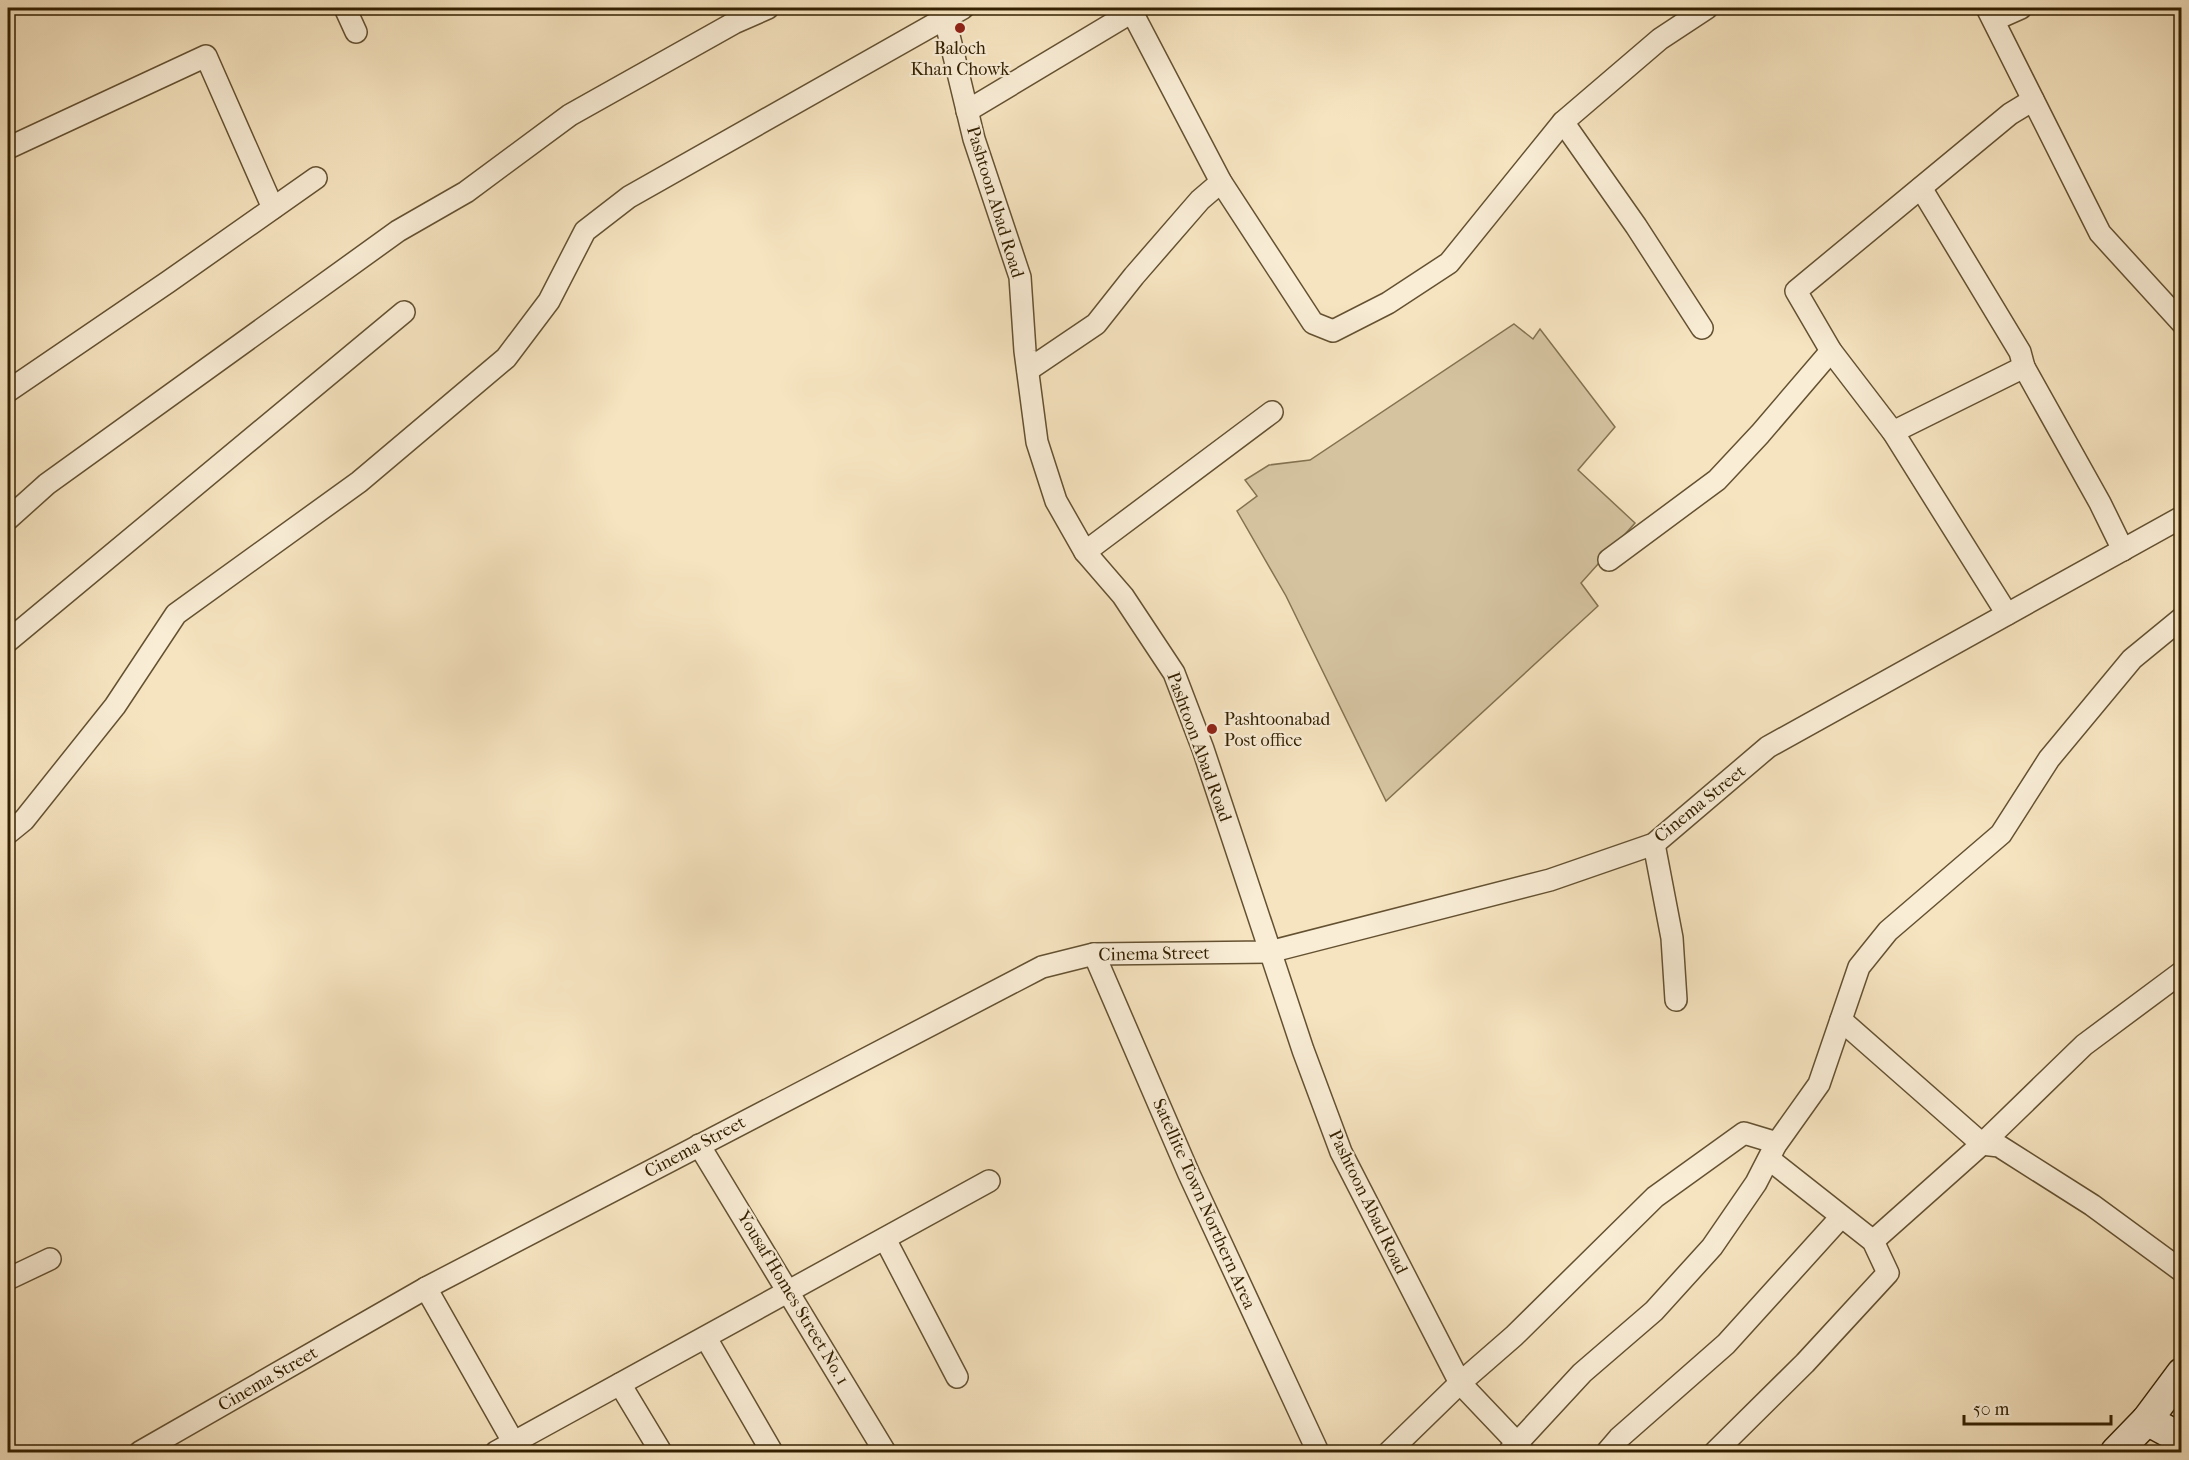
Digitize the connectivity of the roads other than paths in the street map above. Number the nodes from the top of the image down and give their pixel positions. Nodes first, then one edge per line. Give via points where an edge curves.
1 (345, 8) edge
2 (768, 8) edge
3 (1707, 8) edge
4 (2021, 8) edge
5 (949, 11) edge
6 (1990, 14) edge
7 (356, 32) dead end
8 (2033, 100) junction
9 (967, 111) junction
10 (1563, 122) junction
11 (8, 148) edge
12 (316, 178) dead end
13 (1221, 182) junction
14 (1921, 188) junction
15 (273, 208) junction
16 (404, 312) dead end
17 (2181, 323) edge
18 (1702, 328) dead end
19 (1831, 351) junction
20 (2024, 367) junction
21 (1028, 370) junction
22 (8, 391) edge
23 (1272, 412) dead end
24 (1893, 432) junction
25 (2181, 517) edge
26 (8, 519) edge
27 (2123, 550) junction
28 (1085, 552) junction
29 (1609, 560) dead end
30 (2007, 614) junction
31 (2181, 618) edge
32 (8, 641) edge
33 (8, 832) edge
34 (1654, 843) junction
35 (1269, 952) junction
36 (1094, 954) junction
37 (2181, 972) edge
38 (1676, 1000) dead end
39 (1841, 1020) junction
40 (1982, 1144) junction
41 (699, 1145) junction
42 (1773, 1151) junction
43 (989, 1181) dead end
44 (1841, 1217) junction
45 (885, 1239) junction
46 (1873, 1241) junction
47 (50, 1259) dead end
48 (2181, 1271) edge
49 (8, 1279) edge
50 (426, 1288) junction
51 (790, 1292) junction
52 (706, 1338) junction
53 (2181, 1373) edge
54 (957, 1377) dead end
55 (1460, 1383) junction
56 (620, 1384) junction
57 (2147, 1420) junction
58 (2181, 1439) edge
59 (509, 1449) edge
60 (1516, 1450) edge
61 (140, 1452) edge
62 (661, 1452) edge
63 (772, 1452) edge
64 (885, 1452) edge
65 (1318, 1452) edge
66 (1389, 1452) edge
67 (1607, 1452) edge
68 (1715, 1452) edge
69 (2116, 1452) edge

1 - 7 street
2 - 26 street via 570,115 466,192 379,244 47,484
3 - 10 street via 1660,39
4 - 6 street
5 - 9 street, Pashtoon Abad Road
5 - 33 street via 629,197 585,231 549,301 506,358 359,482 176,614 115,706 24,820
6 - 8 street
8 - 14 street via 2010,114
8 - 17 street via 2100,233
9 - 13 street via 1132,12
9 - 21 street, Pashtoon Abad Road via 1020,277
10 - 13 street via 1449,263 1388,303 1332,331 1313,323
10 - 18 street
11 - 15 street via 206,56
12 - 15 street
13 - 21 street via 1200,200 1096,324
14 - 19 street via 1796,291
14 - 20 street via 2020,352
15 - 22 street
16 - 32 street
19 - 24 street
19 - 29 street via 1717,480
20 - 24 street
20 - 27 street
21 - 28 street, Pashtoon Abad Road via 1037,442 1056,501
23 - 28 street
24 - 30 street
25 - 27 street, Cinema Street
27 - 30 street, Cinema Street
28 - 35 street, Pashtoon Abad Road via 1123,596 1174,673
30 - 34 street, Cinema Street via 1768,747
31 - 39 street via 2124,668 2049,759 2001,834 1888,931 1859,967
34 - 35 street, Cinema Street via 1550,880
34 - 38 street via 1672,938
35 - 36 street, Cinema Street
35 - 55 street, Pashtoon Abad Road via 1341,1152
36 - 41 street, Cinema Street via 1042,967
36 - 65 street, Satellite Town Northern Area via 1189,1174
37 - 40 street via 2084,1045
39 - 40 street
39 - 42 street via 1819,1084
40 - 46 street
40 - 48 street via 1999,1146 2092,1205
41 - 50 street, Cinema Street
41 - 51 street, Yousaf Homes Street No. 1
42 - 44 street
42 - 55 street via 1744,1133 1655,1197 1514,1336
42 - 60 street via 1712,1247 1654,1311 1582,1373
43 - 45 street
44 - 46 street
44 - 67 street via 1726,1344
45 - 51 street
45 - 54 street
46 - 68 street via 1888,1273
47 - 49 street
50 - 59 street
50 - 61 street, Cinema Street
51 - 52 street
51 - 64 street, Yousaf Homes Street No. 1
52 - 56 street
52 - 63 street
53 - 57 street
55 - 60 street, Pashtoon Abad Road
55 - 66 street
56 - 59 street
56 - 62 street
57 - 58 street
57 - 69 street

